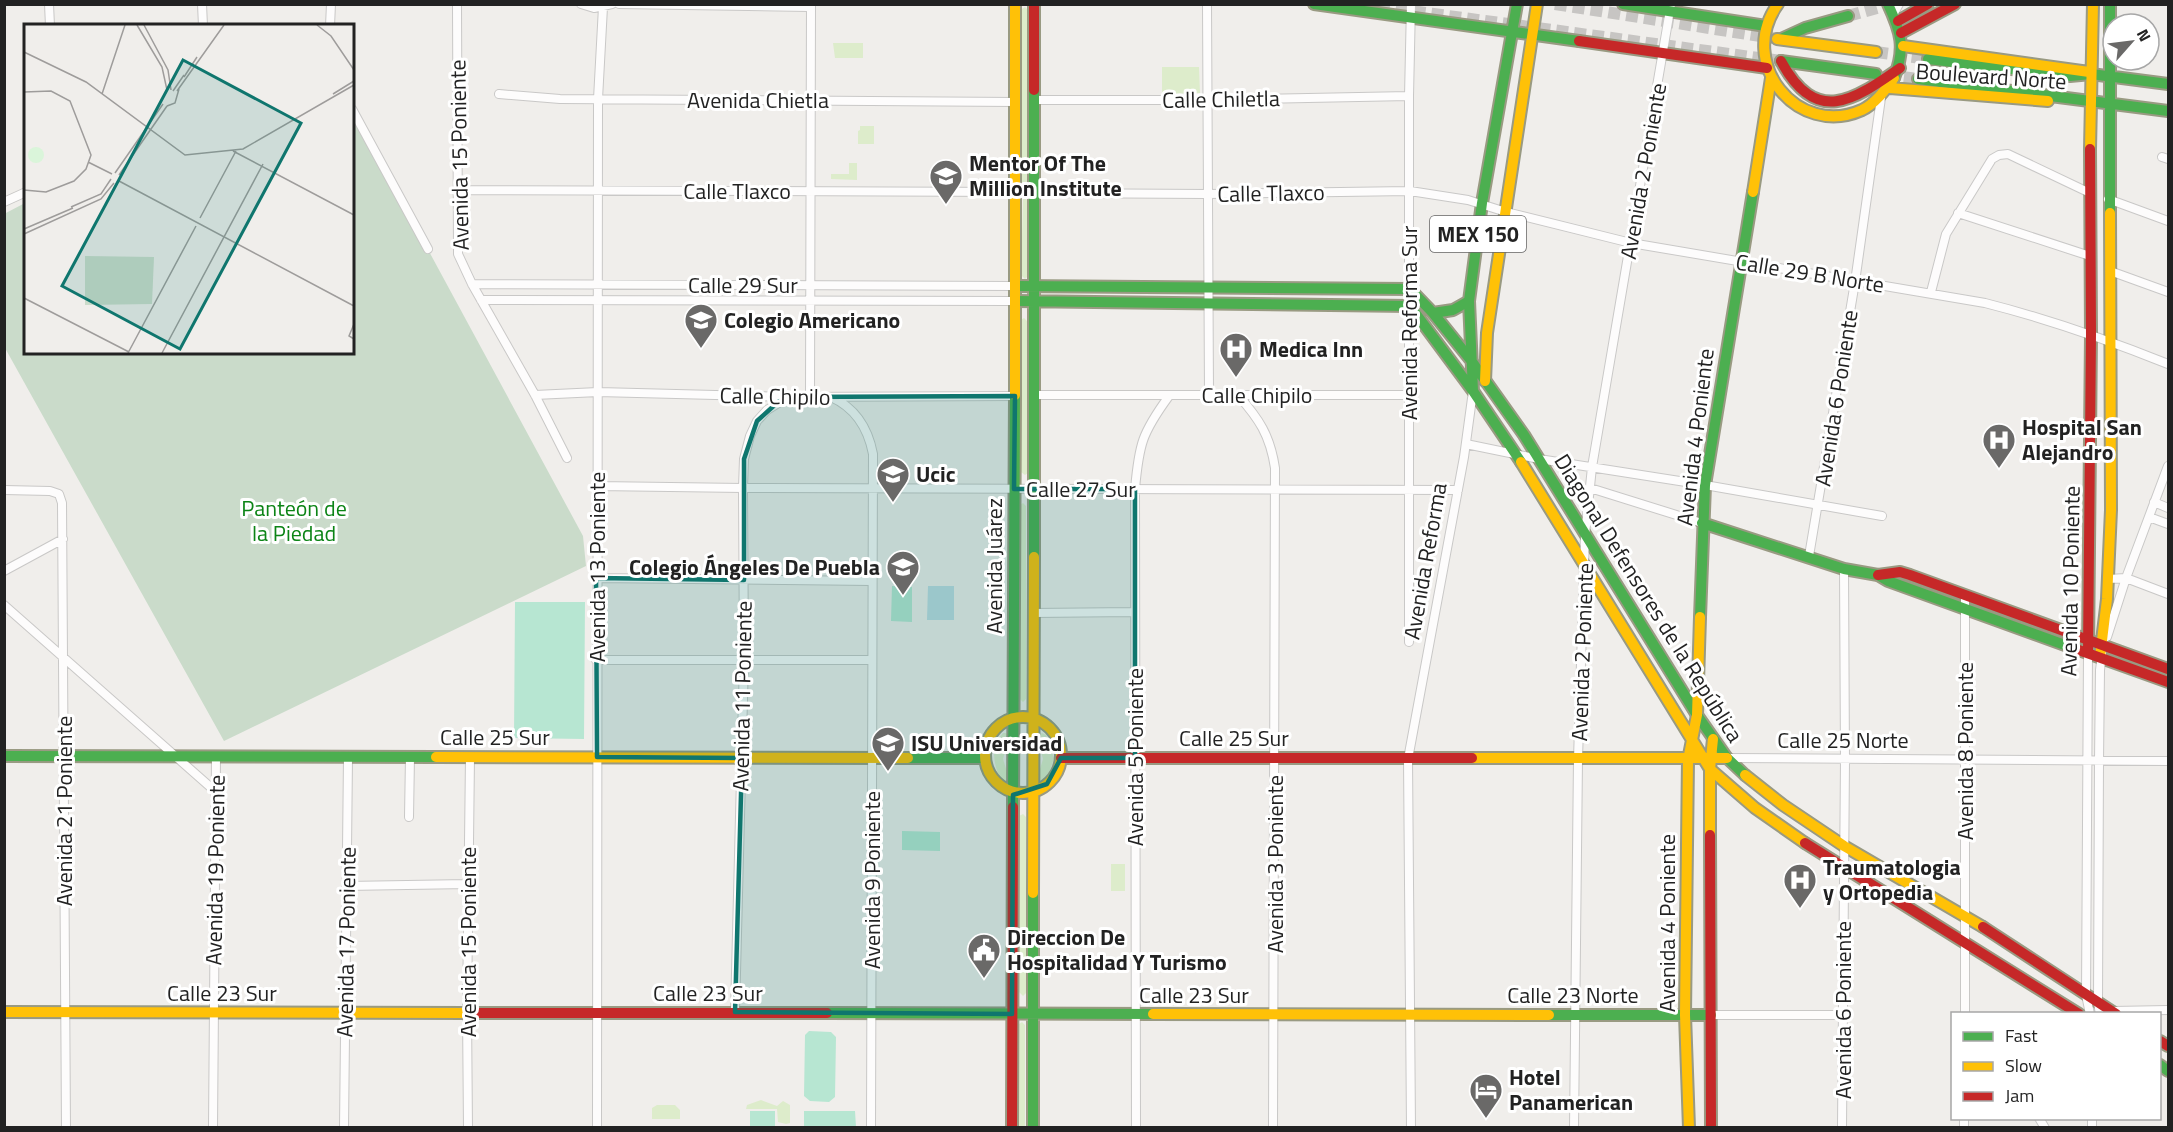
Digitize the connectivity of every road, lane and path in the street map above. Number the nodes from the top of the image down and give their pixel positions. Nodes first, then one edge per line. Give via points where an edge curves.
1 (49, 4) edge
2 (202, 4) edge
3 (331, 4) edge
4 (457, 4) edge
5 (581, 4) edge
6 (612, 4) edge
7 (619, 4) edge
8 (1015, 4) edge
9 (1034, 4) edge
10 (1207, 4) edge
11 (1314, 4) edge
12 (1411, 4) edge
13 (1517, 4) edge
14 (1537, 4) edge
15 (1623, 4) edge
16 (1778, 4) edge
17 (1928, 4) edge
18 (1955, 4) edge
19 (2093, 4) edge
20 (2110, 4) edge
21 (811, 6) edge
22 (603, 7) junction
23 (1671, 7) edge
24 (1895, 11) edge
25 (1848, 16) tunnel mouth
26 (1411, 18) junction
27 (50, 24) edge
28 (203, 24) edge
29 (330, 24) edge
30 (1766, 27) junction
31 (1513, 32) junction
32 (1902, 33) junction
33 (1532, 34) junction
34 (1903, 46) junction
35 (1875, 52) tunnel mouth
36 (1663, 54) junction
37 (1928, 59) tunnel mouth
38 (1900, 68) junction
39 (1769, 73) junction
40 (1876, 74) tunnel mouth
41 (2091, 74) junction
42 (2108, 76) junction
43 (1918, 79) tunnel mouth
44 (2169, 84) edge
45 (1890, 88) junction
46 (499, 94) dead end
47 (1409, 96) junction
48 (1881, 98) junction
49 (598, 99) junction
50 (1034, 100) junction
51 (1208, 100) junction
52 (811, 101) junction
53 (2090, 101) junction
54 (1016, 102) junction
55 (2108, 103) junction
56 (2169, 111) edge
57 (354, 113) edge
58 (458, 190) junction
59 (598, 191) junction
60 (1410, 191) junction
61 (811, 192) junction
62 (1015, 192) junction
63 (24, 193) edge
64 (1034, 193) junction
65 (2090, 193) junction
66 (1208, 194) junction
67 (2108, 199) junction
68 (4, 202) edge
69 (1482, 204) junction
70 (1506, 212) junction
71 (1958, 213) junction
72 (2169, 221) edge
73 (1631, 243) junction
74 (428, 249) dead end
75 (2090, 256) junction
76 (1740, 262) junction
77 (2110, 271) junction
78 (1854, 282) junction
79 (472, 284) junction
80 (598, 284) junction
81 (810, 285) junction
82 (1015, 286) junction
83 (1033, 286) junction
84 (1208, 287) junction
85 (1410, 289) junction
86 (1931, 292) junction
87 (2169, 292) edge
88 (481, 300) junction
89 (598, 300) junction
90 (810, 300) junction
91 (1015, 301) junction
92 (1033, 301) junction
93 (1469, 301) junction
94 (1208, 303) junction
95 (1410, 306) junction
96 (1433, 313) junction
97 (2091, 334) junction
98 (2112, 342) junction
99 (1470, 359) junction
100 (2169, 364) edge
101 (1485, 380) junction
102 (1473, 391) junction
103 (598, 392) junction
104 (1209, 394) junction
105 (535, 395) junction
106 (1034, 395) junction
107 (1238, 395) junction
108 (1409, 395) junction
109 (1015, 396) junction
110 (1169, 396) junction
111 (788, 397) junction
112 (810, 397) junction
113 (831, 397) junction
114 (1485, 406) junction
115 (1466, 444) junction
116 (1517, 455) junction
117 (567, 458) dead end
118 (1539, 459) junction
119 (2169, 466) edge
120 (1592, 467) junction
121 (1705, 484) junction
122 (597, 486) junction
123 (743, 488) junction
124 (1590, 488) junction
125 (873, 489) junction
126 (1014, 489) junction
127 (1033, 489) junction
128 (1135, 489) junction
129 (4, 490) edge
130 (1275, 490) junction
131 (1409, 490) junction
132 (1458, 490) junction
133 (2154, 502) junction
134 (1818, 505) junction
135 (2169, 508) edge
136 (1882, 516) dead end
137 (2149, 517) junction
138 (1702, 523) junction
139 (2169, 524) edge
140 (1586, 535) junction
141 (63, 539) junction
142 (1809, 556) junction
143 (1584, 564) junction
144 (1844, 569) junction
145 (4, 571) edge
146 (1878, 575) junction
147 (596, 578) junction
148 (2126, 578) junction
149 (2108, 579) junction
150 (744, 580) junction
151 (872, 581) junction
152 (2169, 594) edge
153 (1965, 596) junction
154 (4, 605) edge
155 (1966, 608) junction
156 (1135, 612) junction
157 (1033, 613) junction
158 (2088, 638) junction
159 (1408, 642) dead end
160 (2104, 644) junction
161 (2088, 653) junction
162 (63, 656) junction
163 (2101, 657) junction
164 (596, 660) junction
165 (744, 660) junction
166 (872, 660) junction
167 (2169, 669) edge
168 (2169, 682) edge
169 (1697, 715) junction
170 (1013, 719) junction
171 (1033, 719) junction
172 (1691, 739) junction
173 (1713, 739) junction
174 (4, 756) edge
175 (64, 756) junction
176 (177, 756) junction
177 (216, 756) junction
178 (348, 757) junction
179 (410, 757) junction
180 (470, 757) junction
181 (597, 757) junction
182 (742, 758) junction
183 (872, 758) junction
184 (985, 758) junction
185 (1060, 758) junction
186 (1135, 758) junction
187 (1275, 758) junction
188 (1726, 758) junction
189 (1408, 759) junction
190 (1578, 759) junction
191 (1688, 760) junction
192 (1845, 760) junction
193 (1965, 760) junction
194 (2088, 761) junction
195 (2099, 761) junction
196 (1708, 762) junction
197 (2169, 762) edge
198 (216, 792) junction
199 (1012, 792) junction
200 (1033, 792) junction
201 (409, 817) dead end
202 (1844, 846) junction
203 (1844, 867) junction
204 (468, 884) junction
205 (346, 886) junction
206 (1965, 916) junction
207 (1965, 940) junction
208 (2086, 995) junction
209 (2106, 1010) edge
210 (2169, 1010) edge
211 (4, 1012) edge
212 (65, 1012) junction
213 (214, 1012) junction
214 (345, 1012) junction
215 (467, 1012) junction
216 (597, 1012) junction
217 (735, 1012) junction
218 (1965, 1012) edge
219 (2076, 1012) edge
220 (2090, 1012) edge
221 (871, 1014) junction
222 (1012, 1014) junction
223 (1033, 1014) junction
224 (1135, 1014) junction
225 (1274, 1014) junction
226 (1411, 1015) junction
227 (1575, 1015) junction
228 (1685, 1015) junction
229 (1711, 1015) junction
230 (1842, 1015) junction
231 (1842, 1124) edge
232 (66, 1128) edge
233 (213, 1128) edge
234 (344, 1128) edge
235 (468, 1128) edge
236 (597, 1128) edge
237 (871, 1128) edge
238 (1012, 1128) edge
239 (1033, 1128) edge
240 (1136, 1128) edge
241 (1273, 1128) edge
242 (1411, 1128) edge
243 (1574, 1128) edge
244 (1689, 1128) edge
245 (1711, 1128) edge
246 (1833, 1128) edge

1 - 27 street
2 - 28 street
3 - 29 street
4 - 58 street, Avenida 15 Poniente
5 - 22 street
6 - 22 street
7 - 21 street
8 - 54 main road, Avenida Juárez
9 - 50 main road, Avenida Juárez
10 - 51 street
11 - 26 main road
12 - 26 street, Avenida Reforma Sur
13 - 31 main road, Avenida Reforma / MEX 150
14 - 33 main road, MEX 150
15 - 23 main road
16 - 30 main road
17 - 24 main road
18 - 32 main road
19 - 41 main road, Avenida 10 Poniente
20 - 42 main road, Avenida 10 Poniente
21 - 52 street
22 - 49 street, Avenida 13 Poniente
23 - 30 main road
23 - 36 street, Avenida 2 Poniente
24 - 32 main road
25 - 35 main road via 1779,39
26 - 31 main road
26 - 47 street, Avenida Reforma Sur
30 - 39 main road, Avenida 4 Poniente via 1764,54
31 - 33 main road
31 - 69 main road, Avenida Reforma / MEX 150
32 - 34 main road
33 - 36 main road
33 - 70 main road, MEX 150
34 - 38 main road
34 - 41 main road, Boulevard Norte
36 - 39 main road
36 - 73 street, Avenida 2 Poniente
37 - 41 main road, Boulevard Norte via 2070,76
38 - 40 main road via 1861,94 1829,102 1813,98 1798,87 1780,61
38 - 45 main road
39 - 48 main road via 1783,96 1821,116 1843,116 1863,110
39 - 76 main road, Avenida 4 Poniente
41 - 42 main road, Boulevard Norte
41 - 53 main road, Avenida 10 Poniente
42 - 44 main road, Boulevard Norte
42 - 55 main road, Avenida 10 Poniente
43 - 53 main road, Boulevard Norte
45 - 48 main road
45 - 53 main road, Boulevard Norte
46 - 49 street, Avenida Chietla
47 - 51 street, Calle Chiletla
47 - 60 street, Avenida Reforma Sur
48 - 78 street, Avenida 6 Poniente
49 - 52 street, Avenida Chietla
49 - 59 street, Avenida 13 Poniente
50 - 51 street, Calle Chiletla
50 - 64 main road, Avenida Juárez
51 - 66 street
52 - 54 street, Avenida Chietla
52 - 61 street
53 - 55 main road, Boulevard Norte
53 - 65 main road, Avenida 10 Poniente
54 - 62 main road, Avenida Juárez
55 - 56 main road, Boulevard Norte
55 - 67 main road, Avenida 10 Poniente
57 - 74 street
58 - 59 street, Calle Tlaxco
58 - 79 street, Avenida 15 Poniente via 458,254
59 - 61 street, Calle Tlaxco
59 - 80 street, Avenida 13 Poniente
60 - 66 street, Calle Tlaxco
60 - 69 street, Calle Tlaxco
60 - 85 street, Avenida Reforma Sur
61 - 62 street, Calle Tlaxco
61 - 81 street
62 - 82 main road, Avenida Juárez
63 - 68 street
64 - 66 street, Calle Tlaxco
64 - 83 main road, Avenida Juárez
65 - 71 street via 2008,154 1999,155 1992,159
65 - 75 main road, Avenida 10 Poniente
66 - 84 street
67 - 72 street
67 - 77 main road, Avenida 10 Poniente
69 - 70 street, Calle Tlaxco
69 - 93 main road, Avenida Reforma / MEX 150
70 - 73 street, Calle 29 B Norte
70 - 101 main road, MEX 150 via 1487,333
71 - 75 street
71 - 86 street via 1946,234
73 - 76 street, Calle 29 B Norte
73 - 120 street, Avenida 2 Poniente
75 - 97 main road, Avenida 10 Poniente
76 - 78 street, Calle 29 B Norte
76 - 121 main road, Avenida 4 Poniente
77 - 87 street
77 - 98 main road, Avenida 10 Poniente
78 - 86 street, Calle 29 B Norte
78 - 134 street, Avenida 6 Poniente
79 - 80 street, Calle 29 Sur
79 - 88 street, Avenida 15 Poniente
80 - 81 street, Calle 29 Sur
80 - 89 street, Avenida 13 Poniente
81 - 82 street, Calle 29 Sur
81 - 90 street
82 - 83 main road
82 - 91 main road, Avenida Juárez
83 - 84 main road
83 - 92 main road, Avenida Juárez
84 - 85 main road
84 - 94 street
85 - 95 street, Avenida Reforma Sur
85 - 96 main road, Diagonal Defensores de la República
86 - 97 street, Calle 29 B Norte via 2028,314
88 - 89 street, Calle 29 Sur
88 - 105 street, Avenida 15 Poniente
89 - 90 street, Calle 29 Sur
89 - 103 street, Avenida 13 Poniente
90 - 91 street, Calle 29 Sur
90 - 112 street
91 - 92 main road
91 - 109 main road, Avenida Juárez
92 - 94 main road
92 - 106 main road, Avenida Juárez
93 - 96 main road via 1453,310
93 - 99 main road, Avenida Reforma / MEX 150
94 - 95 main road
94 - 104 street
95 - 102 main road, Diagonal Defensores de la República
95 - 108 street, Avenida Reforma Sur
96 - 99 main road, Diagonal Defensores de la República
97 - 98 street, Calle 29 B Norte
97 - 158 main road, Avenida 10 Poniente
98 - 100 street, Calle 29 B Norte
98 - 149 main road, Avenida 10 Poniente
99 - 101 main road, Diagonal Defensores de la República
99 - 102 main road, Avenida Reforma / MEX 150
101 - 114 main road, MEX 150
101 - 118 main road, Diagonal Defensores de la República
102 - 114 main road, Diagonal Defensores de la República
102 - 115 street, Avenida Reforma / MEX 150
103 - 105 street, Calle Chipilo
103 - 111 street, Calle Chipilo
103 - 122 street, Avenida 13 Poniente
104 - 107 street, Calle Chipilo
104 - 110 street, Calle Chipilo
105 - 117 street, Avenida 15 Poniente
106 - 110 street, Calle Chipilo
106 - 127 main road, Avenida Juárez
107 - 108 street, Calle Chipilo
107 - 130 street, Avenida 3 Poniente via 1267,433 1274,459
108 - 131 street, Avenida Reforma Sur
109 - 113 street, Calle Chipilo
109 - 126 main road, Avenida Juárez
110 - 128 street, Avenida 5 Poniente via 1142,439
111 - 112 street, Calle Chipilo
111 - 123 street, Avenida 11 Poniente via 757,421 744,459
112 - 113 street, Calle Chipilo
113 - 125 street, Avenida 9 Poniente via 854,412 866,431 873,454
114 - 116 main road, Diagonal Defensores de la República
115 - 116 street
115 - 132 street, Avenida Reforma / MEX 150
116 - 118 street
116 - 143 main road, Diagonal Defensores de la República
118 - 120 street
118 - 140 main road, Diagonal Defensores de la República
119 - 133 street
120 - 121 street
120 - 124 street, Avenida 2 Poniente
121 - 134 street
121 - 138 main road, Avenida 4 Poniente
122 - 123 street, Calle 27 Sur
122 - 147 street, Avenida 13 Poniente
123 - 125 street, Calle 27 Sur
123 - 150 street, Avenida 11 Poniente
124 - 138 street
124 - 140 street, Avenida 2 Poniente
125 - 126 street, Calle 27 Sur
125 - 151 street, Avenida 9 Poniente
126 - 127 street, Calle 27 Sur
126 - 170 main road, Avenida Juárez
127 - 128 street, Calle 27 Sur
127 - 157 main road, Avenida Juárez
128 - 130 street, Calle 27 Sur
128 - 156 street, Avenida 5 Poniente
129 - 141 street, Avenida 21 Poniente via 58,494 62,502
130 - 131 street, Calle 27 Sur
130 - 187 street, Avenida 3 Poniente
131 - 132 street, Calle 27 Sur
131 - 159 street, Avenida Reforma Sur
132 - 189 street, Avenida Reforma / MEX 150
133 - 135 street
133 - 137 street
134 - 136 street
134 - 142 street, Avenida 6 Poniente
137 - 139 street
137 - 148 street
138 - 142 main road
138 - 169 main road, Avenida 4 Poniente
140 - 143 street, Avenida 2 Poniente
140 - 169 main road, Diagonal Defensores de la República
141 - 145 street
141 - 162 street, Avenida 21 Poniente
142 - 144 main road
143 - 172 main road, Diagonal Defensores de la República
143 - 190 street, Avenida 2 Poniente
144 - 146 main road
144 - 192 street, Avenida 6 Poniente
146 - 153 main road via 1910,574
146 - 155 main road
147 - 150 street
147 - 164 street, Avenida 13 Poniente
148 - 149 street
148 - 152 street
148 - 160 street
149 - 160 main road, Avenida 10 Poniente
150 - 151 street
150 - 165 street, Avenida 11 Poniente
151 - 166 street, Avenida 9 Poniente
153 - 155 street, Avenida 8 Poniente
153 - 158 main road
154 - 162 street
155 - 161 main road
155 - 193 street, Avenida 8 Poniente
156 - 157 street
156 - 186 street, Avenida 5 Poniente
157 - 171 main road, Avenida Juárez
158 - 160 main road
158 - 161 main road, Avenida 10 Poniente
160 - 163 main road, Avenida 10 Poniente
160 - 167 main road
161 - 163 main road
161 - 194 street, Avenida 10 Poniente
162 - 175 street, Avenida 21 Poniente
162 - 176 street
163 - 168 main road
163 - 195 street, Avenida 10 Poniente
164 - 165 street
164 - 181 street, Avenida 13 Poniente
165 - 166 street
165 - 182 street, Avenida 11 Poniente
166 - 183 street, Avenida 9 Poniente
169 - 172 main road, Avenida 4 Poniente
169 - 173 main road, Diagonal Defensores de la República
170 - 171 main road
170 - 184 main road via 1003,723 989,738
170 - 199 main road, Avenida Juárez
171 - 185 main road via 1050,730 1060,748
171 - 200 main road, Avenida Juárez
172 - 191 main road, Avenida 4 Poniente
172 - 196 main road, Diagonal Defensores de la República
173 - 188 main road, Diagonal Defensores de la República
173 - 196 main road, Avenida 4 Poniente
174 - 175 main road, Calle 25 Sur
175 - 176 main road, Calle 25 Sur
175 - 212 street, Avenida 21 Poniente
176 - 177 main road, Calle 25 Sur
176 - 198 street
177 - 178 main road, Calle 25 Sur
177 - 198 street, Avenida 19 Poniente
178 - 179 main road, Calle 25 Sur
178 - 205 street, Avenida 17 Poniente
179 - 180 main road, Calle 25 Sur
179 - 201 street
180 - 181 main road, Calle 25 Sur
180 - 204 street, Avenida 15 Poniente
181 - 182 main road, Calle 25 Sur
181 - 216 street, Avenida 13 Poniente
182 - 183 main road, Calle 25 Sur
182 - 217 street, Avenida 11 Poniente
183 - 184 main road, Calle 25 Sur
183 - 221 street, Avenida 9 Poniente
184 - 199 main road via 993,779
185 - 186 main road, Calle 25 Sur
185 - 200 main road via 1054,777
186 - 187 main road, Calle 25 Sur
186 - 224 street, Avenida 5 Poniente
187 - 189 main road, Calle 25 Sur
187 - 225 street, Avenida 3 Poniente
188 - 192 street, Calle 25 Norte
188 - 196 main road, Calle 25 Norte
188 - 202 main road, Diagonal Defensores de la República
189 - 190 main road, Calle 25 Norte
189 - 226 street, Avenida Reforma / MEX 150
190 - 191 main road, Calle 25 Norte
190 - 227 street, Avenida 2 Poniente
191 - 196 main road, Calle 25 Norte
191 - 228 main road, Avenida 4 Poniente
192 - 193 street, Calle 25 Norte
192 - 202 street, Avenida 6 Poniente
193 - 194 street, Calle 25 Norte
193 - 206 street, Avenida 8 Poniente
194 - 195 street, Calle 25 Norte
194 - 208 street, Avenida 10 Poniente
195 - 197 street, Calle 25 Norte
195 - 209 street, Avenida 10 Poniente
196 - 203 main road, Diagonal Defensores de la República via 1746,801
196 - 229 main road, Avenida 4 Poniente
198 - 213 street, Avenida 19 Poniente
199 - 200 main road
199 - 222 main road, Avenida Juárez
200 - 223 main road, Avenida Juárez
202 - 203 street, Avenida 6 Poniente
202 - 206 main road, Diagonal Defensores de la República
203 - 207 main road, Diagonal Defensores de la República
203 - 230 street, Avenida 6 Poniente
204 - 205 street
204 - 215 street, Avenida 15 Poniente
205 - 214 street, Avenida 17 Poniente
206 - 207 street, Avenida 8 Poniente
206 - 208 main road, Diagonal Defensores de la República
207 - 218 street, Avenida 8 Poniente
207 - 219 main road, Diagonal Defensores de la República
208 - 209 main road, Diagonal Defensores de la República
208 - 220 street, Avenida 10 Poniente
209 - 210 street
211 - 212 main road, Calle 23 Sur
212 - 213 main road, Calle 23 Sur
212 - 232 street, Avenida 21 Poniente
213 - 214 main road, Calle 23 Sur
213 - 233 street, Avenida 19 Poniente
214 - 215 main road, Calle 23 Sur
214 - 234 street, Avenida 17 Poniente
215 - 216 main road, Calle 23 Sur
215 - 235 street, Avenida 15 Poniente
216 - 217 main road, Calle 23 Sur
216 - 236 street, Avenida 13 Poniente
217 - 221 main road, Calle 23 Sur
221 - 222 main road, Calle 23 Sur
221 - 237 street, Avenida 9 Poniente
222 - 223 main road, Calle 23 Sur
222 - 238 main road, Avenida Juárez
223 - 224 main road, Calle 23 Sur
223 - 239 main road, Avenida Juárez
224 - 225 main road, Calle 23 Sur
224 - 240 street, Avenida 5 Poniente
225 - 226 main road, Calle 23 Sur
225 - 241 street, Avenida 3 Poniente
226 - 227 main road, Calle 23 Norte
226 - 242 street, Avenida Reforma / MEX 150
227 - 228 main road, Calle 23 Norte
227 - 243 street, Avenida 2 Poniente
228 - 229 main road, Calle 23 Norte
228 - 244 main road, Avenida 4 Poniente
229 - 230 street, Calle 23 Norte
229 - 245 main road, Avenida 4 Poniente
230 - 231 street, Avenida 6 Poniente
231 - 246 street

